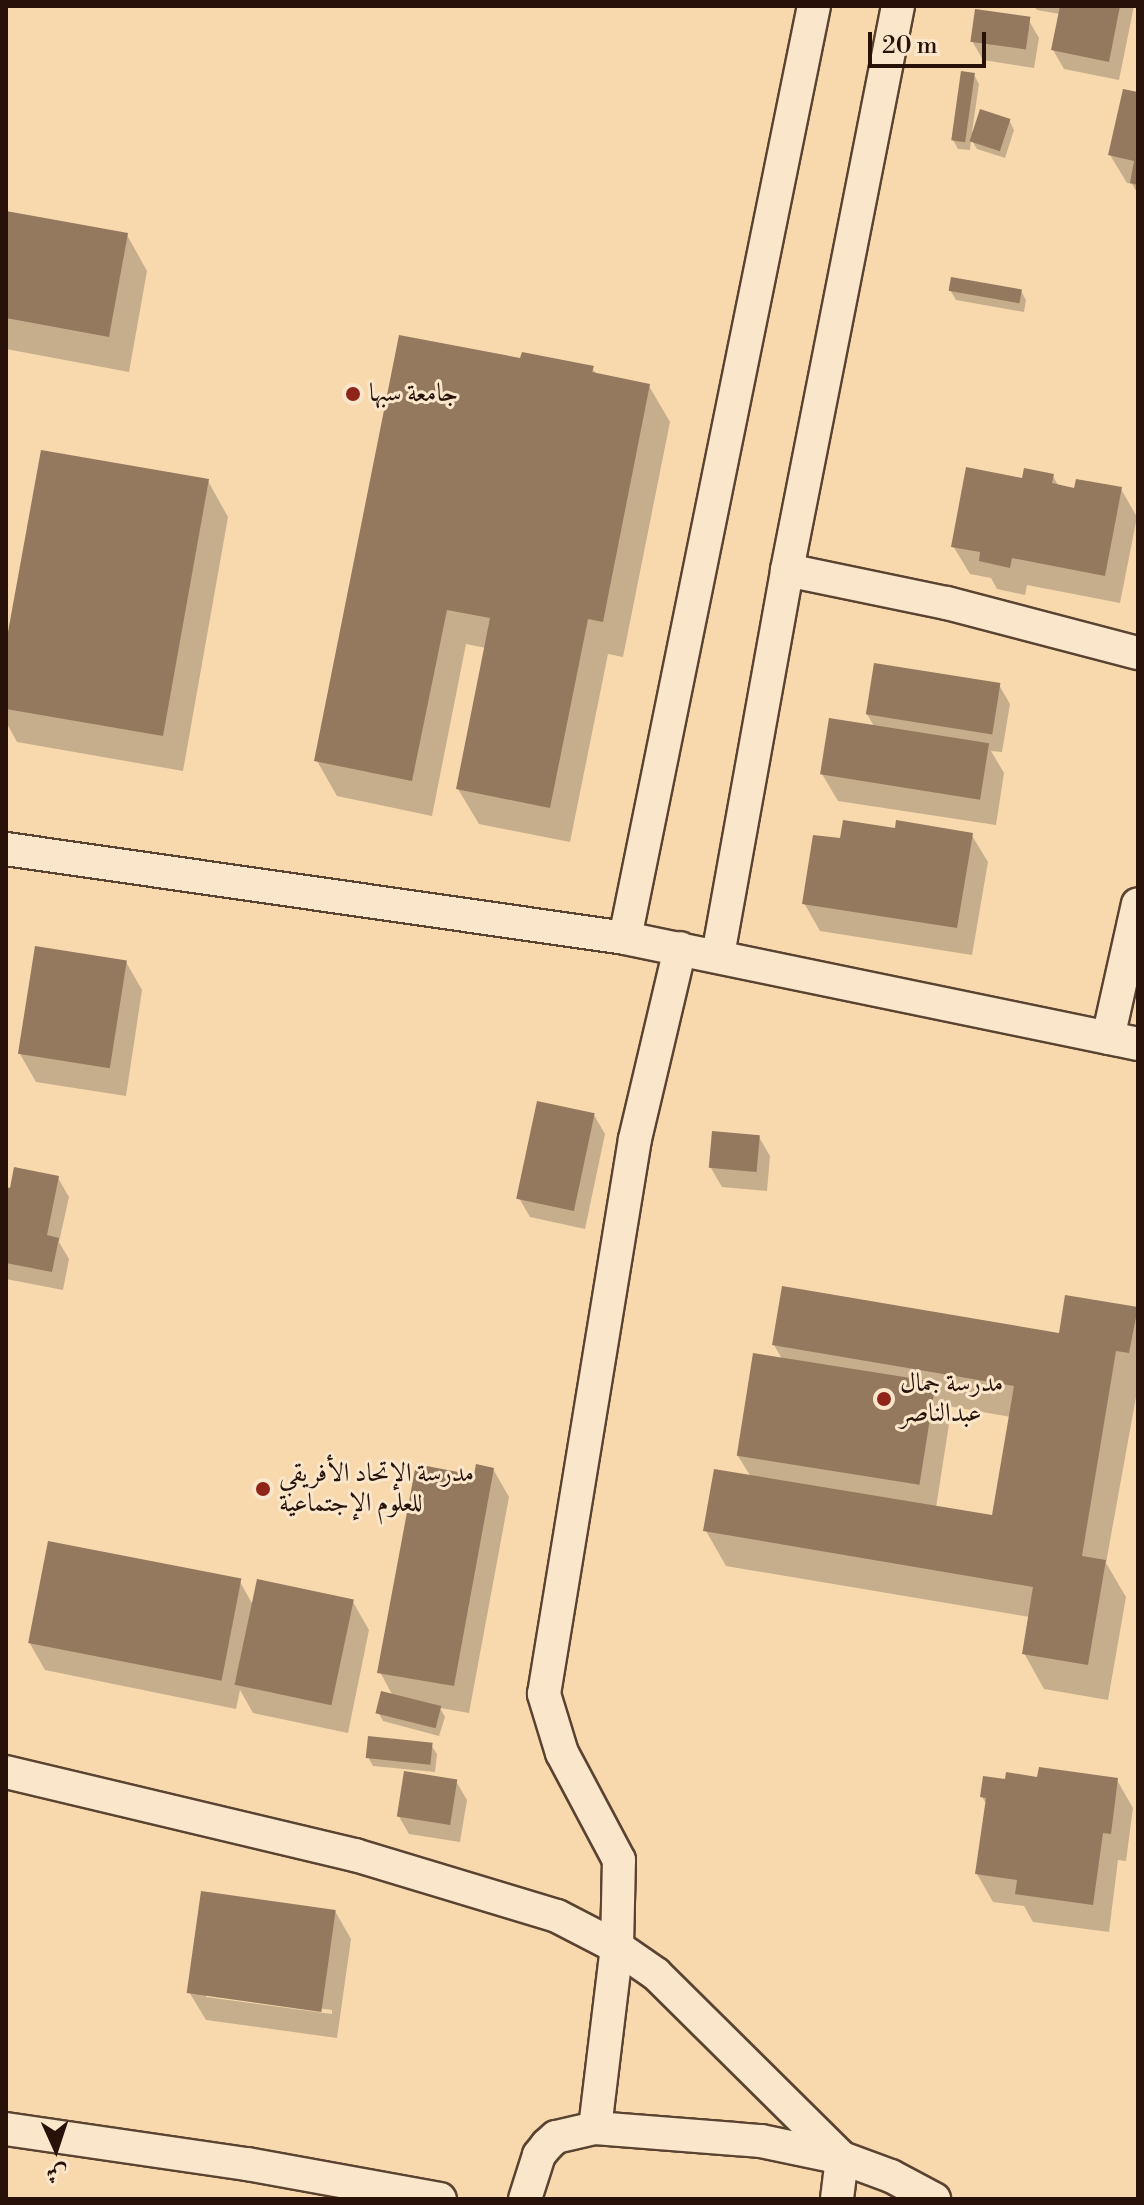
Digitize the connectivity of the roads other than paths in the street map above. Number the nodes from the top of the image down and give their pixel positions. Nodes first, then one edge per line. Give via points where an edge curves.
1 (814, 6) edge
2 (898, 6) edge
3 (787, 570) junction
4 (1138, 653) edge
5 (6, 849) edge
6 (1138, 904) edge
7 (625, 938) junction
8 (680, 948) junction
9 (718, 955) junction
10 (1123, 1041) edge
11 (6, 1772) edge
12 (617, 1947) junction
13 (595, 2128) junction
14 (6, 2129) edge
15 (842, 2158) junction
16 (440, 2199) edge
17 (525, 2199) edge
18 (837, 2199) edge
19 (934, 2199) edge

1 - 7 street
2 - 3 street
3 - 4 street via 947,603
3 - 9 street
5 - 7 street
6 - 10 street
7 - 8 street
8 - 9 street
8 - 12 street via 635,1139 544,1694 562,1753 619,1860
9 - 10 street
11 - 12 street via 355,1855 557,1916
12 - 13 street
12 - 15 street via 656,1974
13 - 15 street via 761,2141
13 - 17 street via 556,2137 547,2145
14 - 16 street
15 - 18 street
15 - 19 street

